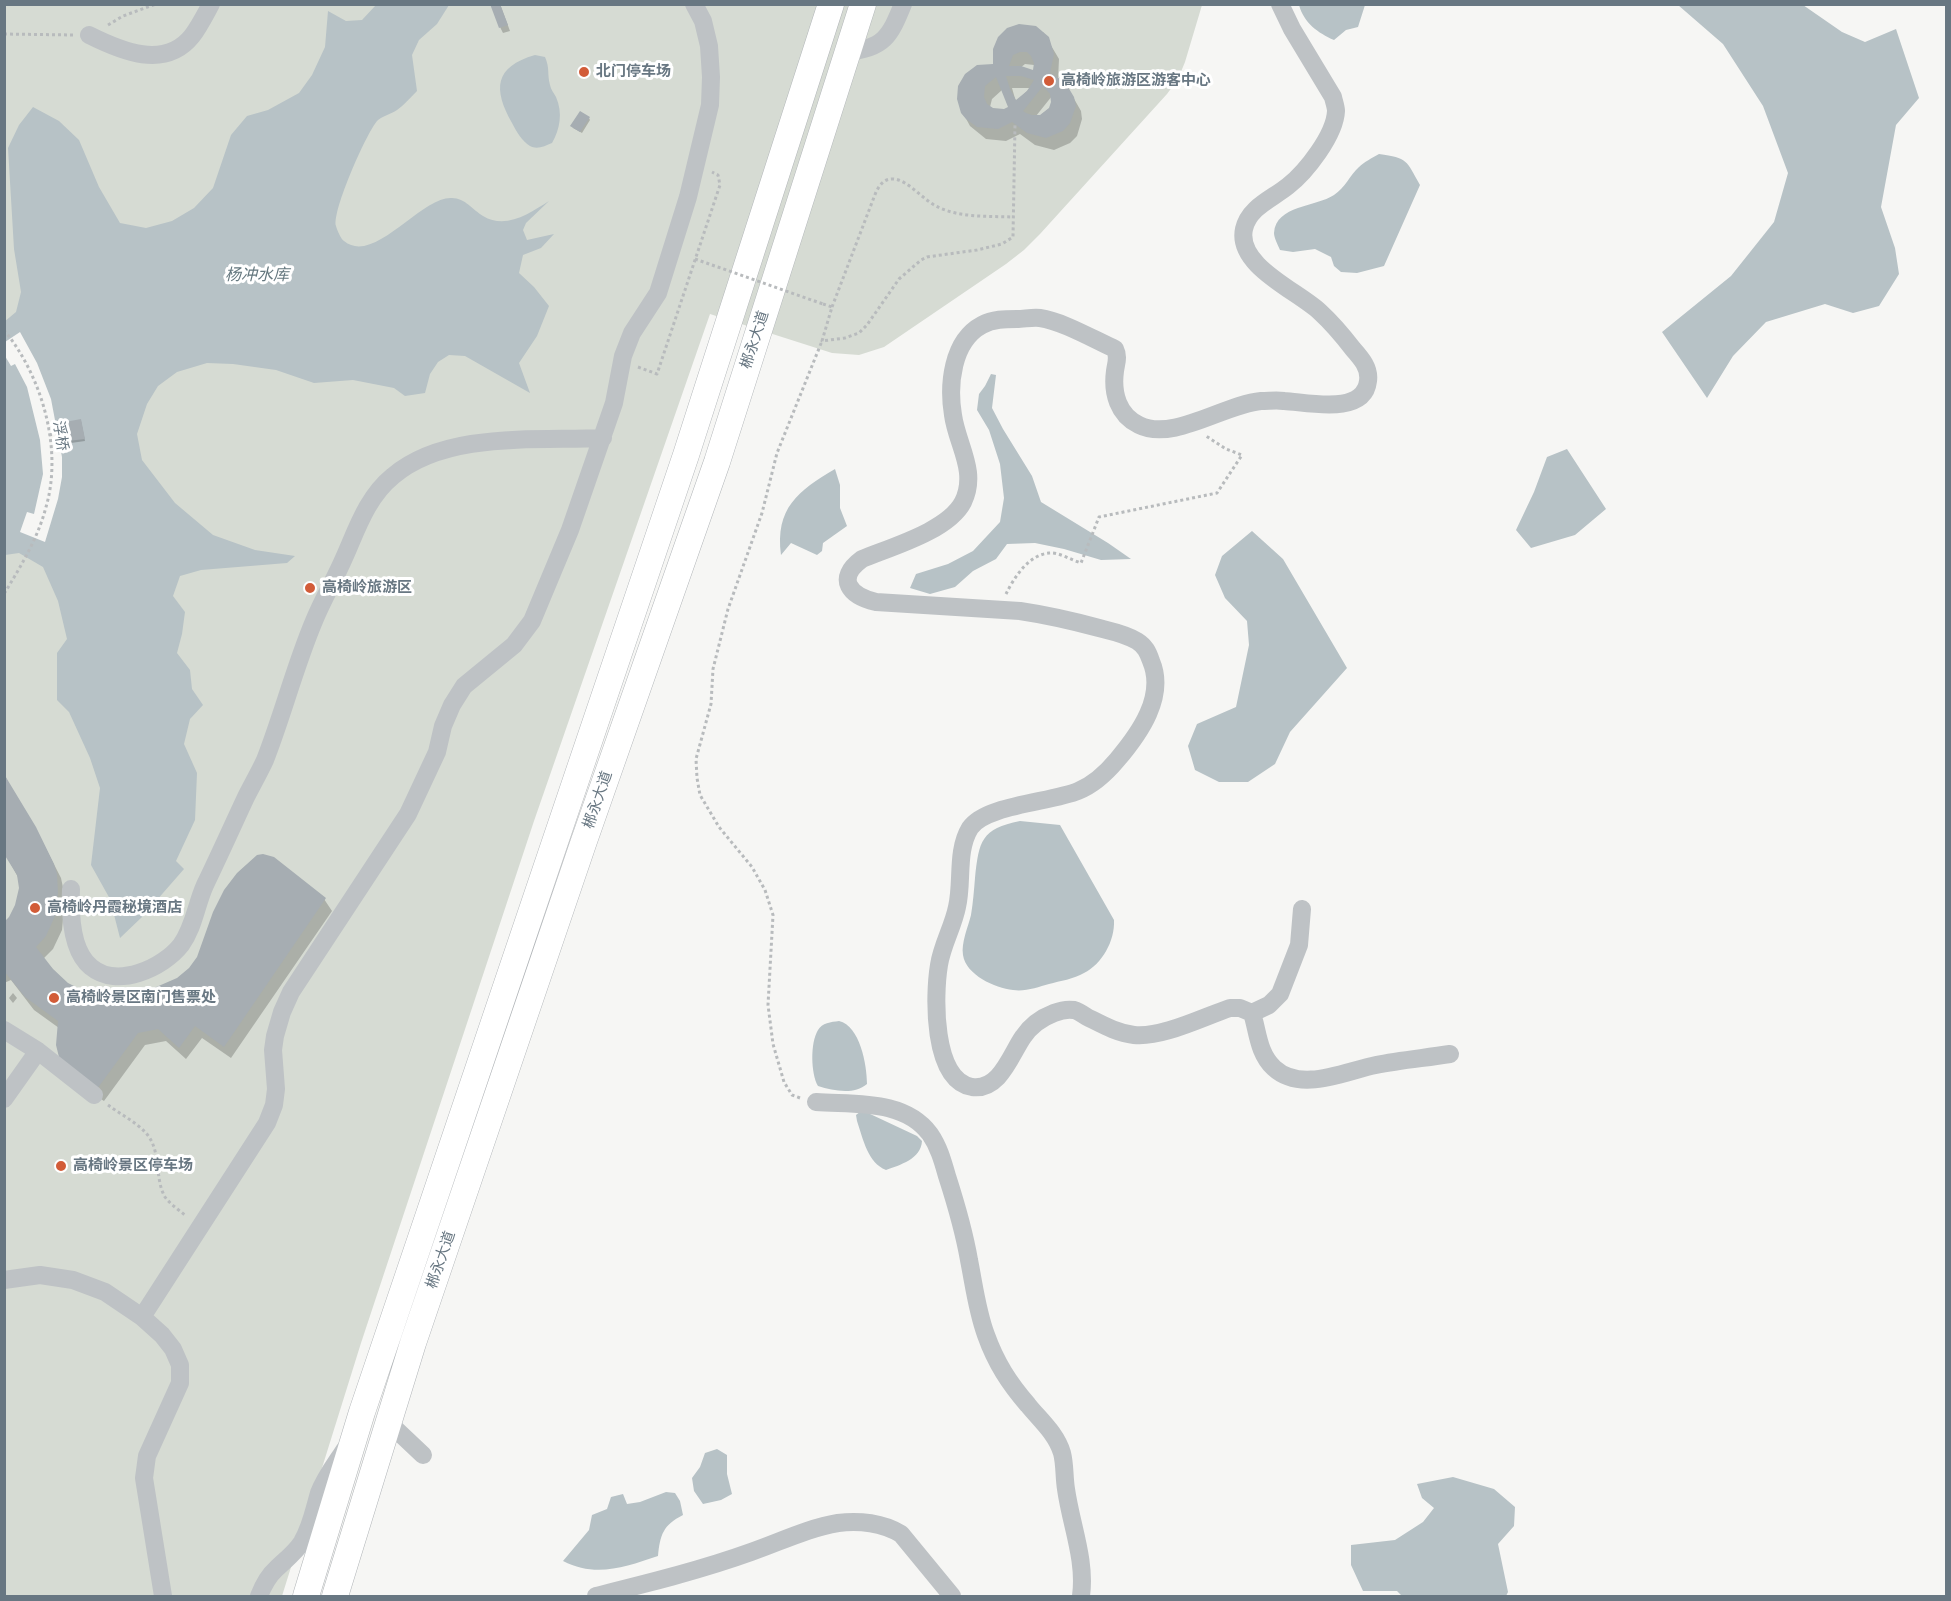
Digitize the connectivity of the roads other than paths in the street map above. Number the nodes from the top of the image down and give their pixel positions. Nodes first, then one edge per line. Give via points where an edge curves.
1 (211, 4) edge
2 (694, 4) edge
3 (831, 4) edge
4 (862, 4) edge
5 (903, 4) edge
6 (1280, 4) edge
7 (89, 35) dead end
8 (846, 52) junction
9 (603, 438) junction
10 (71, 889) dead end
11 (1302, 909) dead end
12 (1252, 1013) junction
13 (4, 1030) edge
14 (38, 1051) junction
15 (1450, 1054) dead end
16 (94, 1095) road end
17 (4, 1099) edge
18 (816, 1102) road end
19 (4, 1280) edge
20 (142, 1317) junction
21 (387, 1421) junction
22 (359, 1422) junction
23 (423, 1455) dead end
24 (163, 1596) edge
25 (259, 1596) edge
26 (306, 1596) edge
27 (335, 1596) edge
28 (596, 1596) edge
29 (952, 1596) edge
30 (1081, 1596) edge

1 - 7 street via 192,36 179,49 162,56 111,46
2 - 9 street via 709,46 710,105 688,197 658,293 632,333
3 - 22 highway, 郴永大道 via 686,455
4 - 8 highway, 郴永大道
5 - 8 street via 888,36 866,49
6 - 12 street via 1336,110 1329,133 1305,171 1252,212 1243,239 1251,258 1319,310 1363,360 1368,371 1365,391 1345,403 1259,402 1170,430 1153,429 1126,415 1116,400 1115,349 1040,318 998,319 969,334 954,370 953,417 969,479 963,502 950,519 862,559 848,573 852,592 876,602 1040,614 1116,632 1136,640 1148,651 1155,670 1155,697 1145,721 1107,772 1082,790 993,813 971,826 961,861 957,906 939,965 937,1010 945,1063 964,1084 988,1085 1011,1059 1023,1036 1038,1020 1057,1011 1074,1010 1114,1031 1134,1035 1155,1034 1230,1008
8 - 21 highway, 郴永大道 via 717,462
9 - 10 street via 477,443 450,449 409,465 377,493 314,620 268,753 201,893 190,931 171,956 128,975 100,973 82,956 72,928
9 - 20 street via 532,621 514,645 464,686 452,705 437,752 408,814 291,992 275,1036 276,1089 267,1123
11 - 12 street via 1299,945 1280,994
12 - 15 street via 1262,1052 1274,1068 1293,1078 1337,1076 1376,1065
13 - 14 street
14 - 16 street
14 - 17 street
18 - 30 street via 898,1110 930,1134 961,1218 985,1334 1001,1370 1048,1428 1063,1455 1065,1488 1081,1565
19 - 20 street via 40,1275 73,1280 105,1292
20 - 24 street via 162,1335 180,1365 180,1383 147,1456 144,1478
21 - 22 highway
21 - 23 street
21 - 27 highway, 郴永大道
22 - 25 street via 320,1491 302,1543 274,1570
22 - 26 highway, 郴永大道
28 - 29 street via 750,1553 839,1523 890,1527

